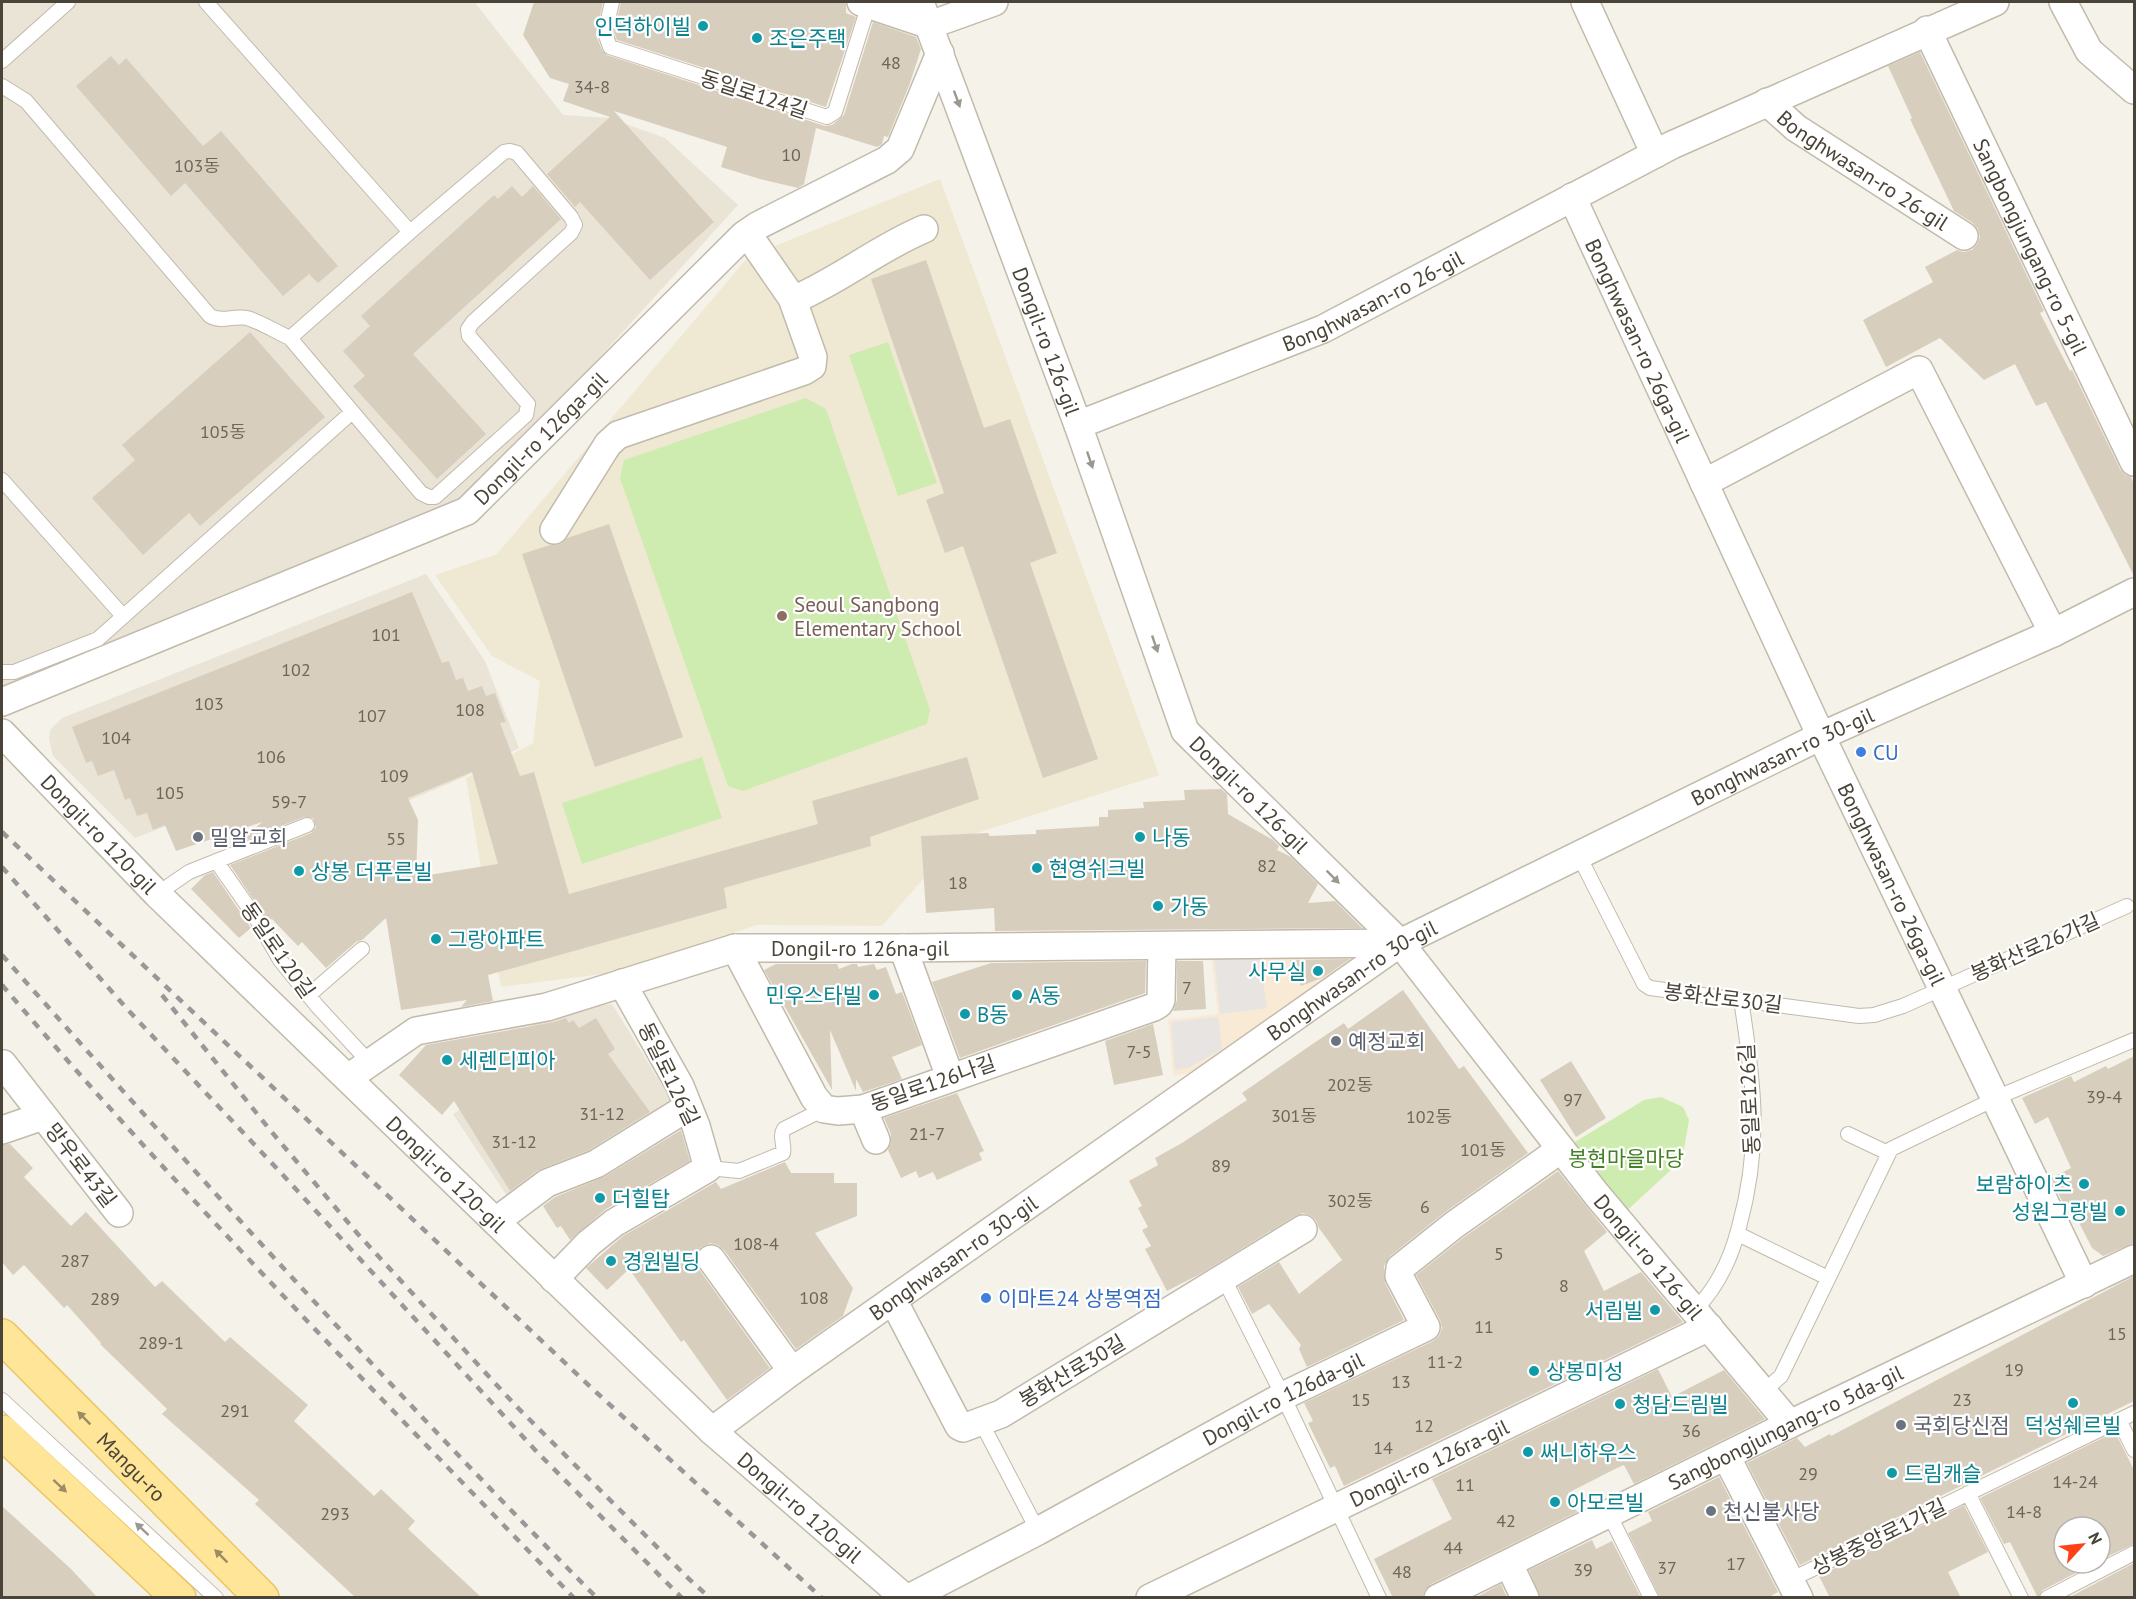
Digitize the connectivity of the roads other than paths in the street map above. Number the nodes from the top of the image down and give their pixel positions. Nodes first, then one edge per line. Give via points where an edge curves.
1 (68, 2) edge
2 (206, 2) edge
3 (612, 2) edge
4 (994, 2) edge
5 (1585, 2) edge
6 (1995, 2) edge
7 (2063, 2) edge
8 (865, 3) edge
9 (925, 13) edge
10 (1927, 30) junction
11 (940, 53) junction
12 (2, 61) edge
13 (2, 86) edge
14 (2134, 90) edge
15 (1767, 102) junction
16 (1655, 154) junction
17 (1572, 197) junction
18 (924, 229) dead end
19 (410, 232) junction
20 (747, 233) junction
21 (1964, 236) dead end
22 (793, 300) junction
23 (290, 338) junction
24 (351, 413) junction
25 (1078, 425) junction
26 (2134, 462) edge
27 (2, 480) edge
28 (1704, 483) junction
29 (554, 530) dead end
30 (2134, 592) edge
31 (123, 616) junction
32 (2053, 633) junction
33 (2, 672) edge
34 (2, 702) edge
35 (2, 733) edge
36 (1821, 736) junction
37 (307, 825) dead end
38 (1579, 856) junction
39 (216, 861) junction
40 (157, 894) junction
41 (2127, 906) dead end
42 (1400, 943) junction
43 (1162, 946) junction
44 (735, 948) junction
45 (903, 948) junction
46 (362, 949) dead end
47 (622, 983) junction
48 (1942, 988) junction
49 (309, 995) junction
50 (1740, 1000) junction
51 (2134, 1040) edge
52 (370, 1063) junction
53 (3, 1064) dead end
54 (950, 1077) junction
55 (348, 1078) junction
56 (1995, 1099) junction
57 (688, 1107) junction
58 (824, 1109) junction
59 (863, 1109) junction
60 (43, 1116) junction
61 (2, 1130) edge
62 (1848, 1134) dead end
63 (876, 1140) dead end
64 (1561, 1149) junction
65 (1888, 1153) junction
66 (708, 1168) junction
67 (119, 1213) dead end
68 (496, 1221) junction
69 (1303, 1229) dead end
70 (1738, 1233) junction
71 (711, 1259) dead end
72 (2134, 1259) edge
73 (1828, 1278) junction
74 (554, 1279) junction
75 (1224, 1279) junction
76 (2084, 1284) junction
77 (892, 1300) junction
78 (1702, 1319) junction
79 (2, 1336) edge
80 (792, 1371) junction
81 (1763, 1392) junction
82 (1283, 1396) junction
83 (2, 1400) edge
84 (2134, 1413) edge
85 (2120, 1420) junction
86 (981, 1422) junction
87 (1790, 1424) junction
88 (712, 1431) junction
89 (2, 1432) edge
90 (2134, 1450) edge
91 (1726, 1456) junction
92 (1968, 1493) junction
93 (1337, 1508) junction
94 (1609, 1514) junction
95 (1038, 1531) junction
96 (2134, 1553) edge
97 (1509, 1564) junction
98 (1794, 1589) edge
99 (2052, 1596) edge
100 (179, 1598) edge
101 (216, 1598) edge
102 (262, 1598) edge
103 (907, 1598) edge
104 (1150, 1598) edge
105 (1379, 1598) edge
106 (1438, 1598) edge
107 (1525, 1598) edge
108 (1651, 1598) edge
109 (2021, 1598) edge

1 - 12 lane
2 - 19 lane
3 - 8 lane, 동일로124길 via 605,33 610,47 827,117 835,112
4 - 9 street
5 - 16 street
6 - 10 street, Bonghwasan-ro 26-gil
7 - 14 street via 2089,51
8 - 9 street
9 - 11 street, Dongil-ro 126-gil
10 - 15 street, Bonghwasan-ro 26-gil
10 - 26 street, Sangbongjungang-ro 5-gil
11 - 20 street, Dongil-ro 126ga-gil via 900,149 887,160
11 -> 25 street, Dongil-ro 126-gil
13 - 23 lane via 26,101 210,316 221,320 250,319
15 - 16 street, Bonghwasan-ro 26-gil
15 - 21 street, Bonghwasan-ro 26-gil via 1796,128
16 - 17 street, Bonghwasan-ro 26-gil
17 - 25 street, Bonghwasan-ro 26-gil via 1323,329
17 - 28 street, Bonghwasan-ro 26ga-gil
18 - 22 street
19 - 23 lane
19 - 24 lane via 510,151 517,153 571,217 575,225 571,233 468,329 469,336 528,404 526,415 435,497 429,497 421,493
20 - 22 street
20 - 34 street, Dongil-ro 126ga-gil via 467,511
22 - 29 street via 813,357 809,369 618,435 608,444
23 - 24 lane
24 - 31 lane
25 -> 42 street, Dongil-ro 126-gil via 1185,731
27 - 31 lane
28 - 32 street via 1919,370
28 - 36 street, Bonghwasan-ro 26ga-gil
30 - 32 street, Bonghwasan-ro 30-gil
31 - 33 lane via 91,643 14,672
32 - 36 street, Bonghwasan-ro 30-gil
35 - 40 street, Dongil-ro 120-gil
36 - 38 street, Bonghwasan-ro 30-gil
36 - 48 street, Bonghwasan-ro 26ga-gil
37 - 39 lane
38 - 42 street, Bonghwasan-ro 30-gil
38 - 50 lane, 봉화산로30길 via 1644,984 1660,990
39 - 40 lane via 194,877
39 - 49 lane, 동일로120길 via 280,960
40 - 55 street, Dongil-ro 120-gil
41 - 48 lane, 봉화산로26가길
42 - 43 street, Dongil-ro 126na-gil
42 - 64 street, Dongil-ro 126-gil
42 - 77 street, Bonghwasan-ro 30-gil
43 - 45 street, Dongil-ro 126na-gil
43 - 54 street, 동일로126나길 via 1159,1004
44 - 45 street, Dongil-ro 126na-gil
44 - 47 street, Dongil-ro 126na-gil
44 - 58 street
45 - 54 street
46 - 49 lane
47 - 52 street, Dongil-ro 126na-gil via 547,1007 416,1031
47 - 57 street, 동일로126길
48 - 50 lane, 봉화산로30길 via 1874,1016
48 - 56 street, Bonghwasan-ro 26ga-gil
49 - 52 lane, 동일로120길
50 - 70 lane, 동일로126길 via 1752,1071 1754,1143
51 - 56 lane
52 - 55 street, Dongil-ro 126na-gil
53 - 60 street, 망우로43길
54 - 59 street, 동일로126나길
55 - 68 street, Dongil-ro 120-gil
56 - 65 lane
56 - 76 street, Bonghwasan-ro 26ga-gil
57 - 66 street, 동일로126길
57 - 68 street via 596,1164 547,1183
58 - 59 street, 동일로126나길
58 - 66 lane via 783,1129 783,1153 739,1171
59 - 63 street
60 - 61 street, 망우로43길
60 - 67 street, 망우로43길
62 - 65 lane
64 - 78 street, Dongil-ro 126-gil
64 - 82 street, Dongil-ro 126da-gil via 1400,1268 1399,1276 1426,1327
65 - 73 lane
66 - 74 street via 614,1223
68 - 74 street, Dongil-ro 120-gil
69 - 75 street, 봉화산로30길
70 - 73 lane
70 - 78 lane, 동일로126길 via 1707,1298
71 - 80 street
72 - 76 street, Sangbongjungang-ro 5da-gil
73 - 81 lane via 1781,1377
74 - 88 street, Dongil-ro 120-gil
75 - 82 lane
75 - 86 street, 봉화산로30길 via 1001,1414
76 - 87 street, Sangbongjungang-ro 5da-gil
77 - 80 street, Bonghwasan-ro 30-gil
77 - 86 street, 봉화산로30길 via 959,1426
78 - 81 street, Dongil-ro 126-gil
78 - 93 street, Dongil-ro 126ra-gil
102 -> 79 main road, Mangu-ro
80 - 88 street, Bonghwasan-ro 30-gil
81 - 87 street, Dongil-ro 126-gil
82 - 93 lane
82 - 95 street, Dongil-ro 126da-gil
101 -> 83 lane
84 - 85 lane, 상봉중앙로1가길
85 - 90 lane
85 - 92 lane, 상봉중앙로1가길
86 - 95 lane
87 - 91 street, Sangbongjungang-ro 5da-gil
88 - 103 street, Dongil-ro 120-gil
89 -> 100 main road
91 - 94 street, Sangbongjungang-ro 5da-gil
91 - 98 street
92 - 98 lane, 상봉중앙로1가길
92 - 109 lane, 상봉중앙로1가길
93 - 104 street, Dongil-ro 126ra-gil
93 - 105 lane
94 - 97 street, Sangbongjungang-ro 5da-gil
94 - 108 lane
95 - 103 street, Dongil-ro 126da-gil
96 - 99 lane
97 - 106 street, Sangbongjungang-ro 5da-gil
97 - 107 street

